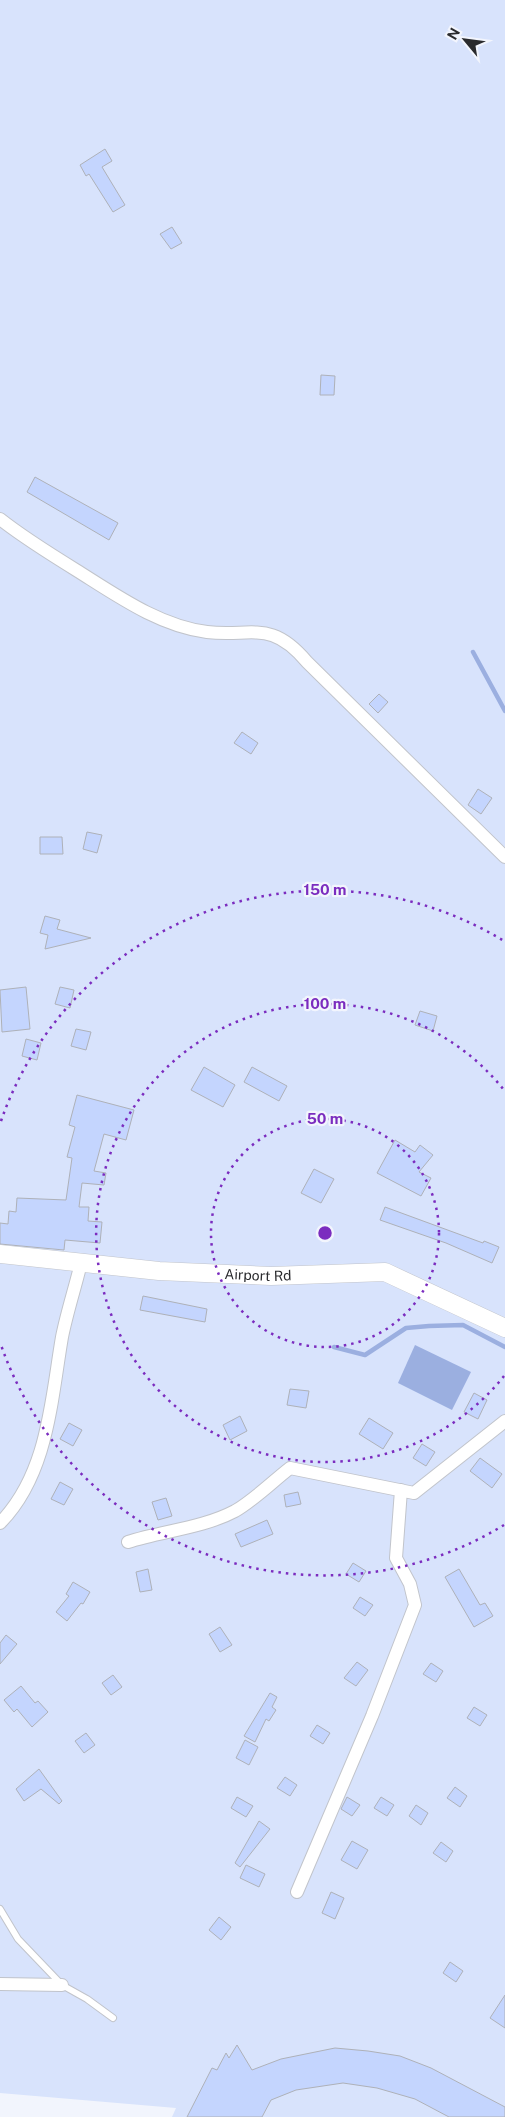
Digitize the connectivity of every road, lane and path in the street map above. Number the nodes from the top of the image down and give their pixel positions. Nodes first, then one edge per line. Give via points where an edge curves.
1 (0, 519) edge
2 (505, 857) edge
3 (0, 1254) edge
4 (81, 1263) junction
5 (505, 1328) edge
6 (505, 1421) edge
7 (401, 1490) junction
8 (0, 1523) edge
9 (128, 1542) dead end
10 (297, 1892) dead end
11 (0, 1909) edge
12 (0, 1984) edge
13 (62, 1985) junction
14 (112, 2018) dead end

1 - 2 street via 21,536 121,598 175,625 207,632 253,631 293,646
3 - 4 main road, Airport Rd
4 - 5 main road, Airport Rd via 159,1271 272,1276 385,1272
4 - 8 street via 62,1336 54,1391 37,1462 24,1490
6 - 7 street via 414,1493
7 - 9 street via 290,1468 236,1510 208,1522
7 - 10 street via 396,1558 410,1584 416,1605
11 - 13 lane via 18,1939
12 - 13 street
13 - 14 lane

